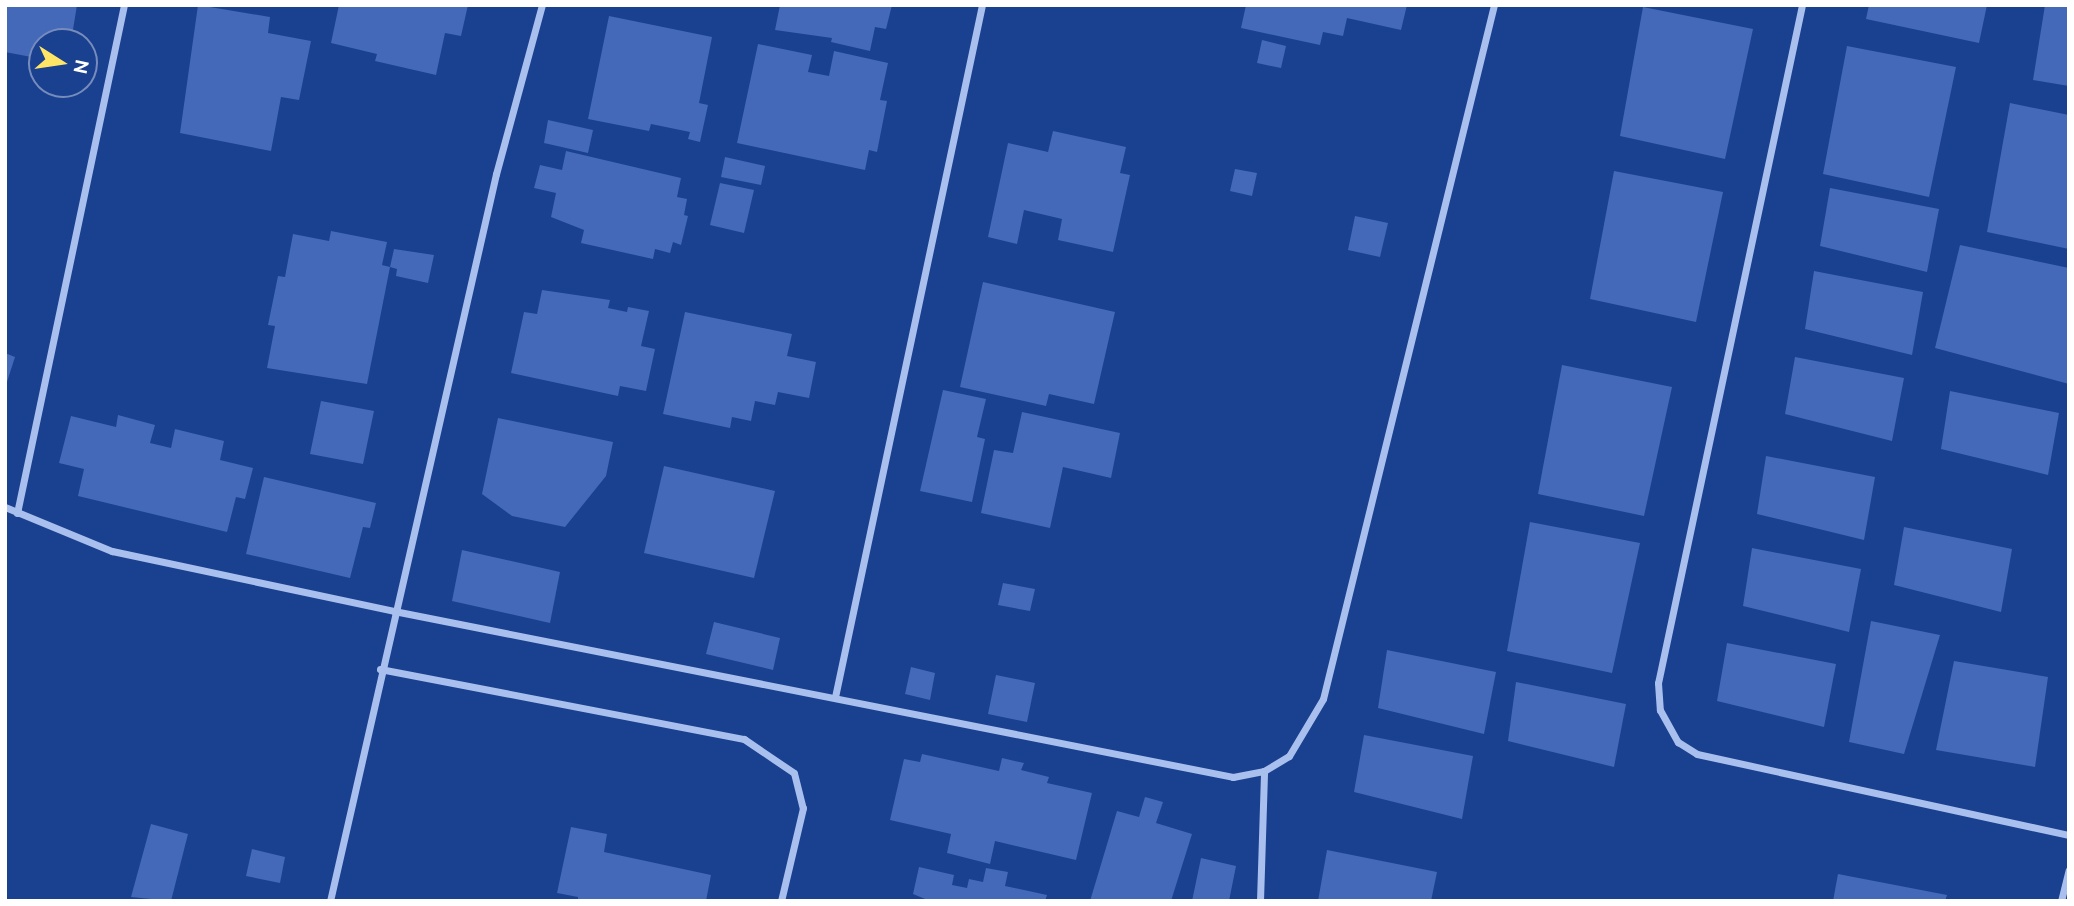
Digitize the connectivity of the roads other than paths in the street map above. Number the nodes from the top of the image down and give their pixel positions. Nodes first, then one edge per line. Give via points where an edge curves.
1 (124, 5) edge
2 (542, 5) edge
3 (982, 5) edge
4 (1494, 5) edge
5 (1802, 5) edge
6 (5, 507) edge
7 (17, 513) junction
8 (394, 611) junction
9 (380, 669) junction
10 (835, 697) junction
11 (1264, 771) junction
12 (2069, 835) edge
13 (2069, 870) edge
14 (330, 901) edge
15 (781, 901) edge
16 (1260, 901) edge
17 (2062, 901) edge

1 - 7 street
2 - 8 street via 496,174
3 - 10 street
4 - 11 street via 1323,699 1289,756
5 - 12 street via 1658,683 1660,710 1678,742 1697,754
6 - 7 street
7 - 8 street via 112,551
8 - 9 street
8 - 10 street
9 - 14 street
9 - 15 street via 744,739 794,773 803,808
10 - 11 street via 1233,777
11 - 16 street
13 - 17 street

